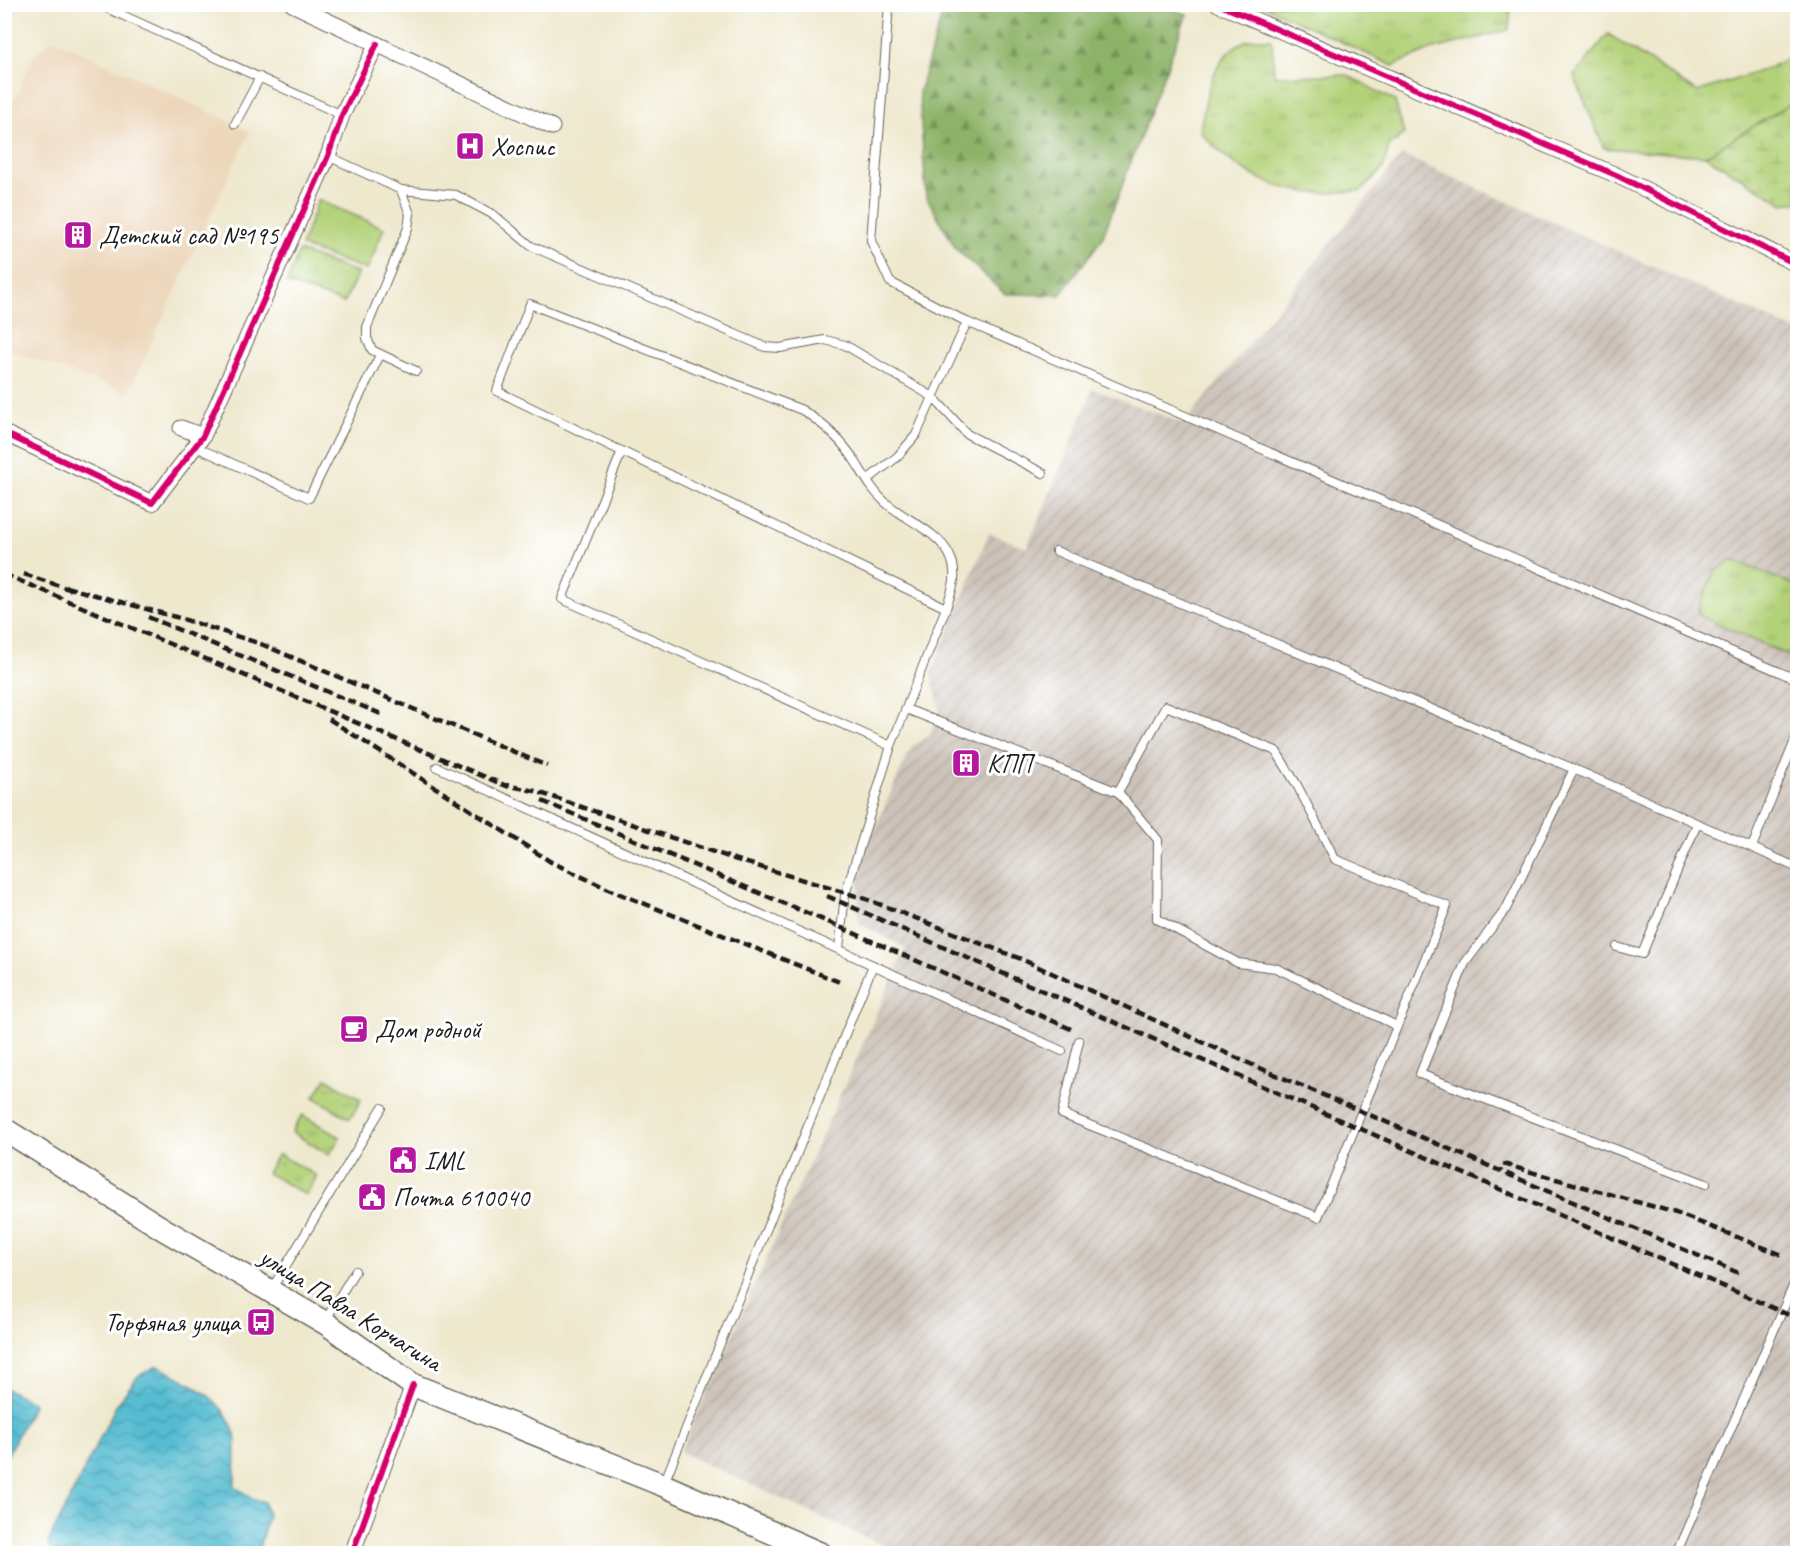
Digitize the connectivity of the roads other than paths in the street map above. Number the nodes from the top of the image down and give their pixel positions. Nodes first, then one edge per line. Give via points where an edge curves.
1 (98, 4) edge
2 (292, 4) edge
3 (889, 4) edge
4 (1218, 4) edge
5 (377, 44) junction
6 (260, 77) junction
7 (342, 115) junction
8 (235, 124) dead end
9 (552, 127) dead end
10 (328, 156) junction
11 (401, 190) junction
12 (1797, 265) edge
13 (967, 322) junction
14 (380, 355) junction
15 (416, 371) dead end
16 (933, 397) junction
17 (182, 428) dead end
18 (4, 433) edge
19 (200, 442) junction
20 (622, 451) junction
21 (1043, 472) dead end
22 (867, 480) junction
23 (1056, 551) dead end
24 (946, 608) junction
25 (1797, 680) edge
26 (906, 709) junction
27 (1797, 733) edge
28 (891, 746) junction
29 (437, 767) dead end
30 (1574, 769) junction
31 (1118, 792) junction
32 (1696, 824) junction
33 (1752, 847) junction
34 (1797, 868) edge
35 (1617, 946) dead end
36 (839, 948) junction
37 (873, 965) junction
38 (1397, 1026) junction
39 (1080, 1041) dead end
40 (1062, 1051) dead end
41 (382, 1108) dead end
42 (4, 1129) edge
43 (1706, 1184) dead end
44 (355, 1271) dead end
45 (1797, 1275) edge
46 (270, 1292) junction
47 (324, 1323) junction
48 (413, 1385) junction
49 (663, 1485) junction
50 (352, 1554) edge
51 (821, 1554) edge
52 (1676, 1554) edge

1 - 6 lane
2 - 5 street
3 - 13 lane via 871,241 890,282
4 - 12 street via 1616,175
5 - 7 street
5 - 9 street
6 - 7 lane
6 - 8 lane
7 - 10 street
10 - 11 lane
10 - 19 street
11 - 14 lane via 410,214 408,228 366,333 368,345
11 - 16 lane via 456,195 494,215 531,246 765,347 825,340 845,345
13 - 16 lane
13 - 25 lane
14 - 15 lane
14 - 19 lane via 309,498
16 - 21 lane via 967,434
16 - 22 lane via 916,435 897,457
17 - 19 street
18 - 19 street via 152,503
20 - 22 lane via 496,392 530,304 802,410 836,436
20 - 24 lane
20 - 28 lane via 562,599
22 - 24 lane via 883,501 948,552 955,578
23 - 30 lane
24 - 26 lane
26 - 28 lane
26 - 31 lane
27 - 33 lane
28 - 36 lane via 845,894
29 - 36 lane
30 - 32 lane
30 - 43 lane via 1506,909 1465,963 1420,1074
31 - 38 lane via 1158,840 1157,919 1238,963 1276,968
31 - 38 lane via 1166,706 1276,751 1335,860 1447,906
32 - 33 lane
32 - 35 lane via 1642,954
33 - 34 lane
36 - 37 lane
37 - 40 lane
37 - 49 lane
38 - 39 lane via 1318,1217 1062,1114
41 - 46 lane
42 - 46 main road, улица Павла Корчагина
44 - 47 lane
45 - 52 lane
46 - 47 main road, улица Павла Корчагина
47 - 48 main road, улица Павла Корчагина
48 - 49 main road, улица Павла Корчагина
48 - 50 street
49 - 51 main road, улица Павла Корчагина

